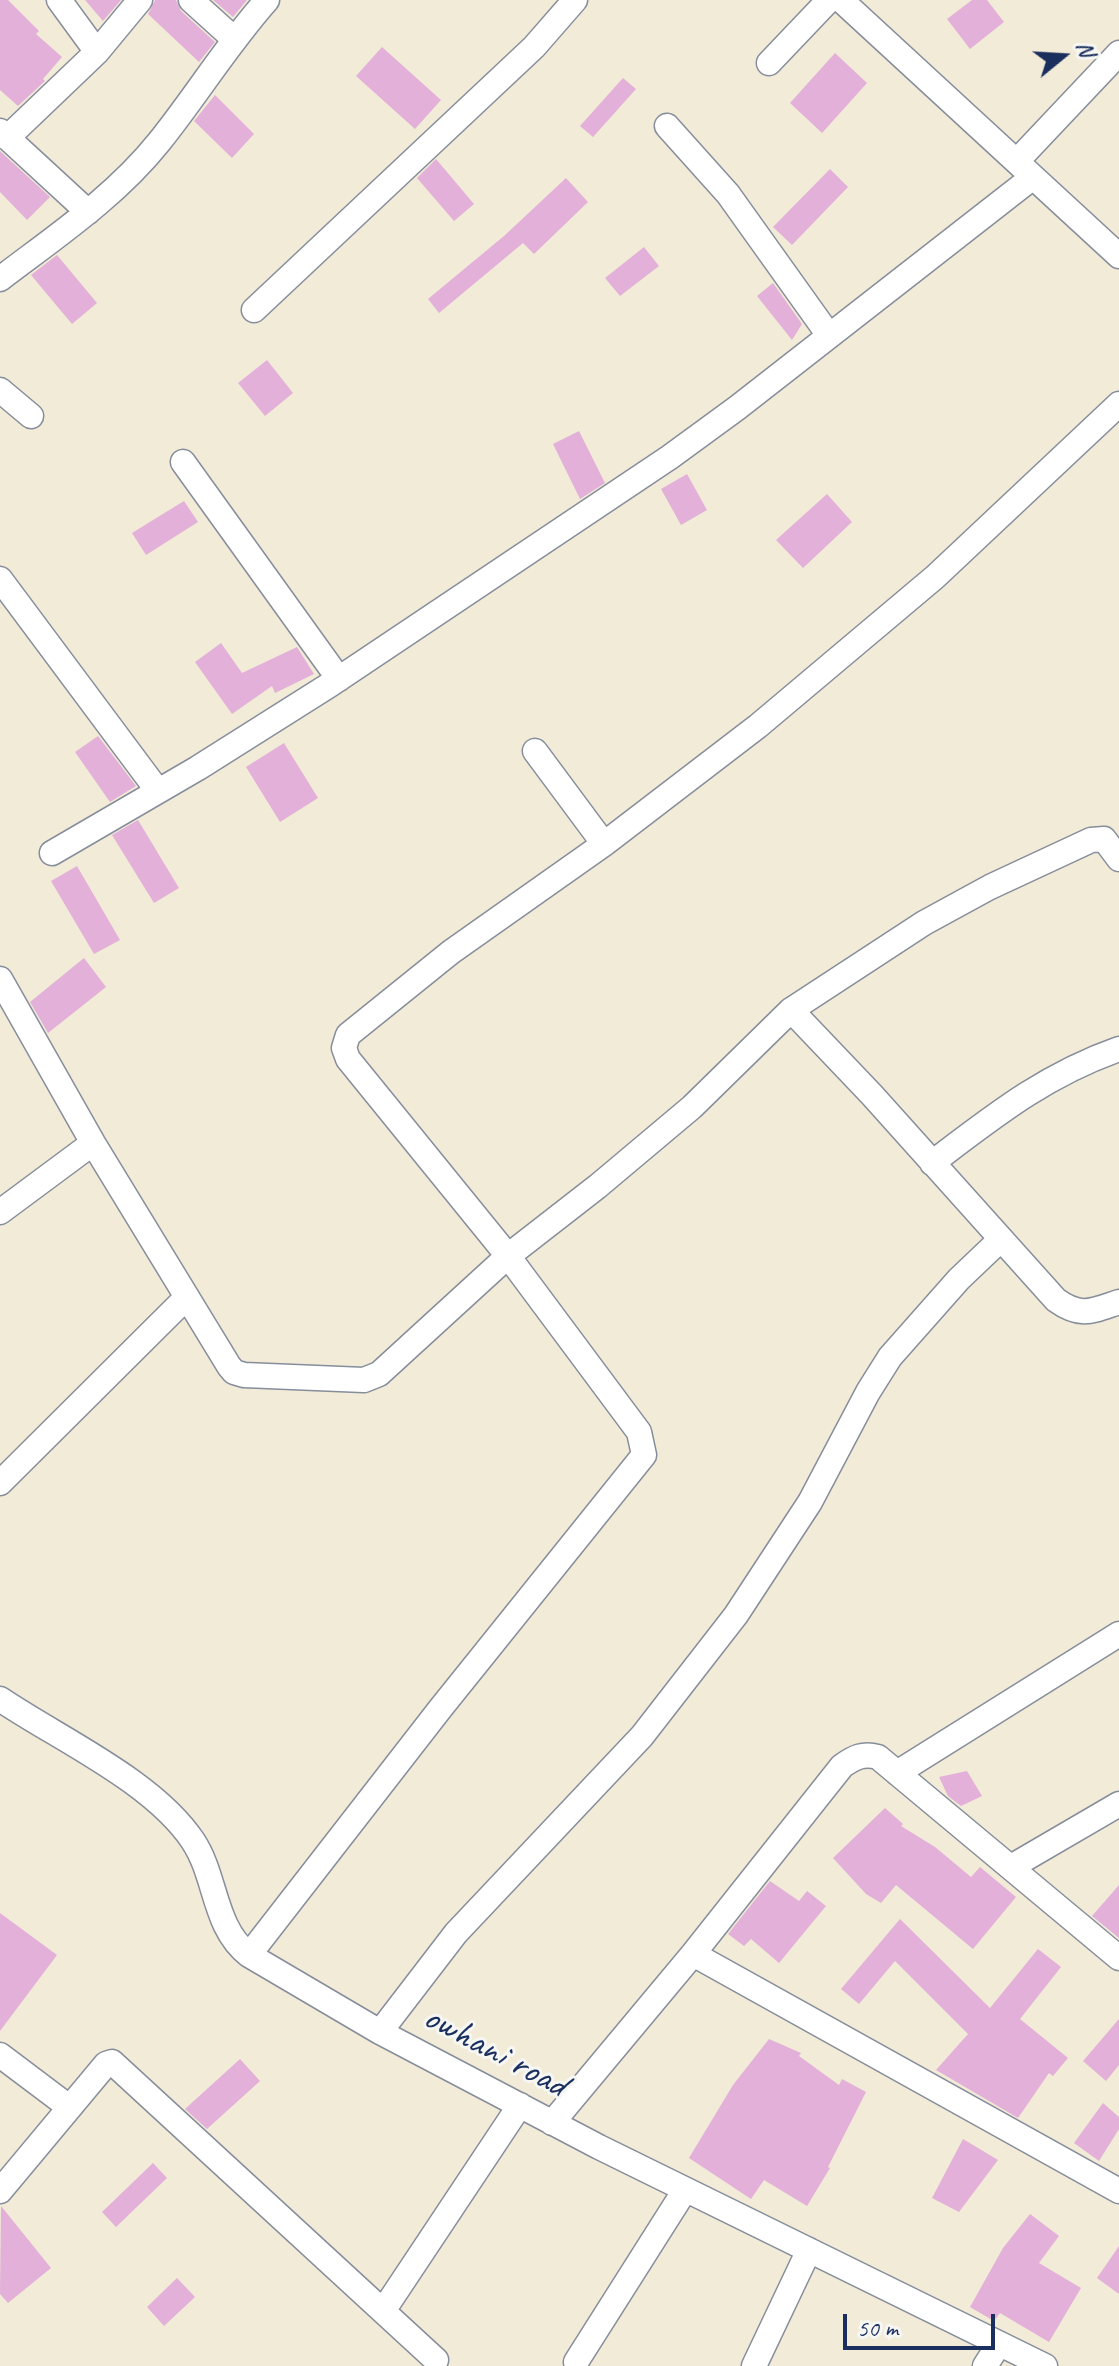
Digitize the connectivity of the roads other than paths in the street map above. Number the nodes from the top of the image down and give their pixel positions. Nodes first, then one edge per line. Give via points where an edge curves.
1 (59, 0) edge
2 (140, 0) edge
3 (191, 0) edge
4 (267, 0) edge
5 (575, 0) edge
6 (829, 0) edge
7 (841, 0) edge
8 (233, 38) junction
9 (97, 52) junction
10 (1119, 53) edge
11 (769, 63) dead end
12 (667, 126) dead end
13 (4, 134) edge
14 (1025, 169) junction
15 (88, 212) junction
16 (1119, 256) edge
17 (0, 279) edge
18 (254, 310) dead end
19 (828, 334) junction
20 (0, 390) edge
21 (1119, 404) edge
22 (31, 416) dead end
23 (183, 462) dead end
24 (0, 579) edge
25 (339, 679) junction
26 (535, 751) dead end
27 (158, 791) junction
28 (604, 844) junction
29 (52, 853) dead end
30 (1119, 859) edge
31 (0, 979) edge
32 (791, 1010) junction
33 (1119, 1049) edge
34 (93, 1143) junction
35 (932, 1163) junction
36 (0, 1212) edge
37 (1000, 1240) junction
38 (508, 1256) junction
39 (187, 1297) junction
40 (1119, 1302) edge
41 (0, 1483) edge
42 (1119, 1634) edge
43 (0, 1699) edge
44 (897, 1773) junction
45 (1119, 1804) edge
46 (1011, 1867) junction
47 (693, 1954) junction
48 (249, 1955) junction
49 (1119, 1958) edge
50 (380, 2032) junction
51 (0, 2055) edge
52 (520, 2105) junction
53 (69, 2107) junction
54 (552, 2123) junction
55 (685, 2190) junction
56 (0, 2191) edge
57 (1119, 2191) edge
58 (809, 2250) junction
59 (383, 2311) junction
60 (999, 2344) junction
61 (436, 2360) dead end
62 (576, 2362) dead end
63 (754, 2366) edge
64 (985, 2366) edge
65 (1045, 2366) edge

1 - 9 street
2 - 9 street
3 - 8 street
4 - 8 street
5 - 18 street via 534,47
6 - 11 street
7 - 14 street
8 - 15 street via 158,143
9 - 13 street
10 - 14 street
12 - 19 street via 728,194
13 - 15 street
14 - 16 street
14 - 19 street
15 - 17 street
19 - 25 street via 670,457
20 - 22 street
21 - 28 street via 935,577 758,726
23 - 25 street
24 - 27 street
25 - 27 street
26 - 28 street
27 - 29 street
28 - 38 street via 451,952 348,1035 344,1048
30 - 32 street via 1104,839 1091,840 924,923
31 - 34 street
32 - 35 street
32 - 38 street via 692,1107
33 - 35 street via 1039,1085
34 - 36 street
34 - 39 street
35 - 37 street
37 - 40 street via 1071,1311
37 - 50 street via 890,1357 810,1502 736,1615 670,1700 456,1933
38 - 39 street via 379,1374 364,1380 234,1372
38 - 48 street via 639,1432 644,1455
39 - 41 street
42 - 44 street
43 - 48 street, owhani road via 125,1777 175,1820 201,1856 231,1938
44 - 46 street
44 - 47 street via 868,1755 842,1766
45 - 46 street
46 - 49 street
47 - 54 street
47 - 57 street
48 - 50 street, owhani road
50 - 52 street, owhani road
51 - 53 street
52 - 54 street, owhani road
52 - 59 street
53 - 56 street
53 - 59 street via 106,2064 119,2065
54 - 55 street, owhani road
55 - 58 street, owhani road
55 - 62 street
58 - 60 street, owhani road
58 - 63 street
59 - 61 street
60 - 64 street
60 - 65 street, owhani road

